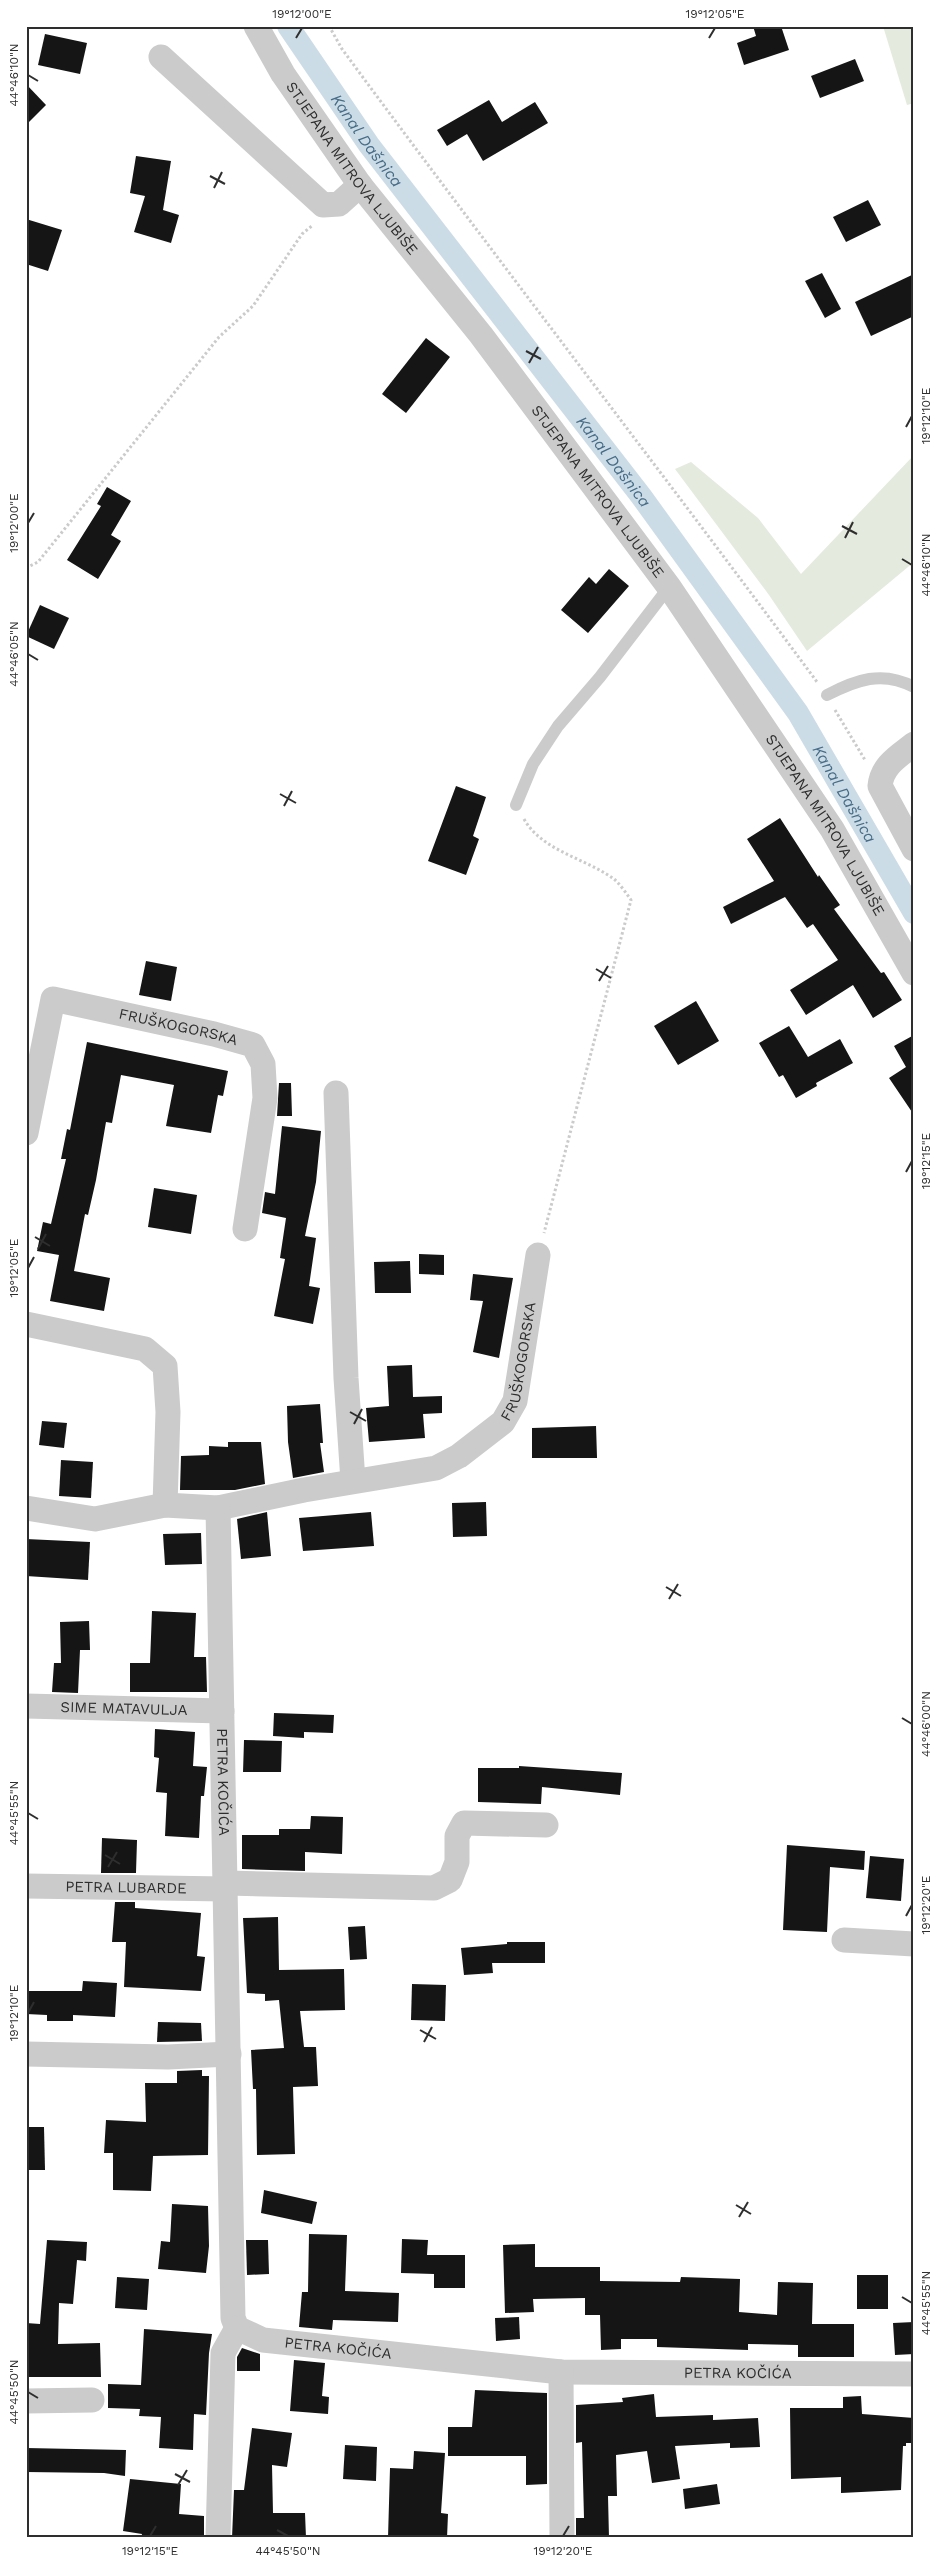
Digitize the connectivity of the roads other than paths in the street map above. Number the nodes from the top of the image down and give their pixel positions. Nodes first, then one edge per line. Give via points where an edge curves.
1 (256, 26) edge
2 (161, 57) dead end
3 (360, 185) junction
4 (669, 587) junction
5 (914, 687) edge
6 (827, 695) road end
7 (914, 744) edge
8 (516, 805) road end
9 (914, 849) edge
10 (914, 973) edge
11 (336, 1093) dead end
12 (26, 1132) edge
13 (245, 1229) dead end
14 (538, 1255) road end
15 (26, 1324) edge
16 (353, 1482) junction
17 (165, 1505) junction
18 (26, 1508) edge
19 (218, 1508) junction
20 (26, 1706) edge
21 (222, 1711) junction
22 (546, 1825) dead end
23 (26, 1886) edge
24 (226, 1886) junction
25 (844, 1940) dead end
26 (914, 1944) edge
27 (26, 2054) edge
28 (229, 2054) junction
29 (237, 2328) junction
30 (561, 2372) junction
31 (914, 2374) edge
32 (92, 2400) dead end
33 (26, 2401) edge
34 (218, 2538) edge
35 (562, 2538) edge

1 - 3 street, STJEPANA MITROVA LJUBIŠE via 283,74
2 - 3 street via 323,205 339,204
3 - 4 street, STJEPANA MITROVA LJUBIŠE via 480,336
4 - 8 lane via 558,726 533,764
4 - 10 street, STJEPANA MITROVA LJUBIŠE via 832,829
5 - 6 lane via 887,678 871,677
7 - 9 street via 886,766 880,786
11 - 16 street
12 - 13 street, FRUŠKOGORSKA via 53,998 253,1045 263,1064 265,1098
14 - 16 street, FRUŠKOGORSKA via 515,1401 503,1422 459,1456 436,1468
15 - 17 street via 145,1349 165,1366 168,1412
16 - 19 street, FRUŠKOGORSKA
17 - 18 street, FRUŠKOGORSKA via 95,1519
17 - 19 street, FRUŠKOGORSKA
19 - 21 street, PETRA KOČIĆA
20 - 21 street, SIME MATAVULJA
21 - 24 street, PETRA KOČIĆA
22 - 24 street, PETRA LUBARDE via 464,1823 457,1836 457,1862 450,1880 434,1888
23 - 24 street, PETRA LUBARDE
24 - 28 street, PETRA KOČIĆA
25 - 26 street
27 - 28 street
28 - 29 street, PETRA KOČIĆA via 233,2318
29 - 30 street, PETRA KOČIĆA via 263,2340
29 - 34 street via 223,2353
30 - 31 street, PETRA KOČIĆA
30 - 35 street
32 - 33 street

